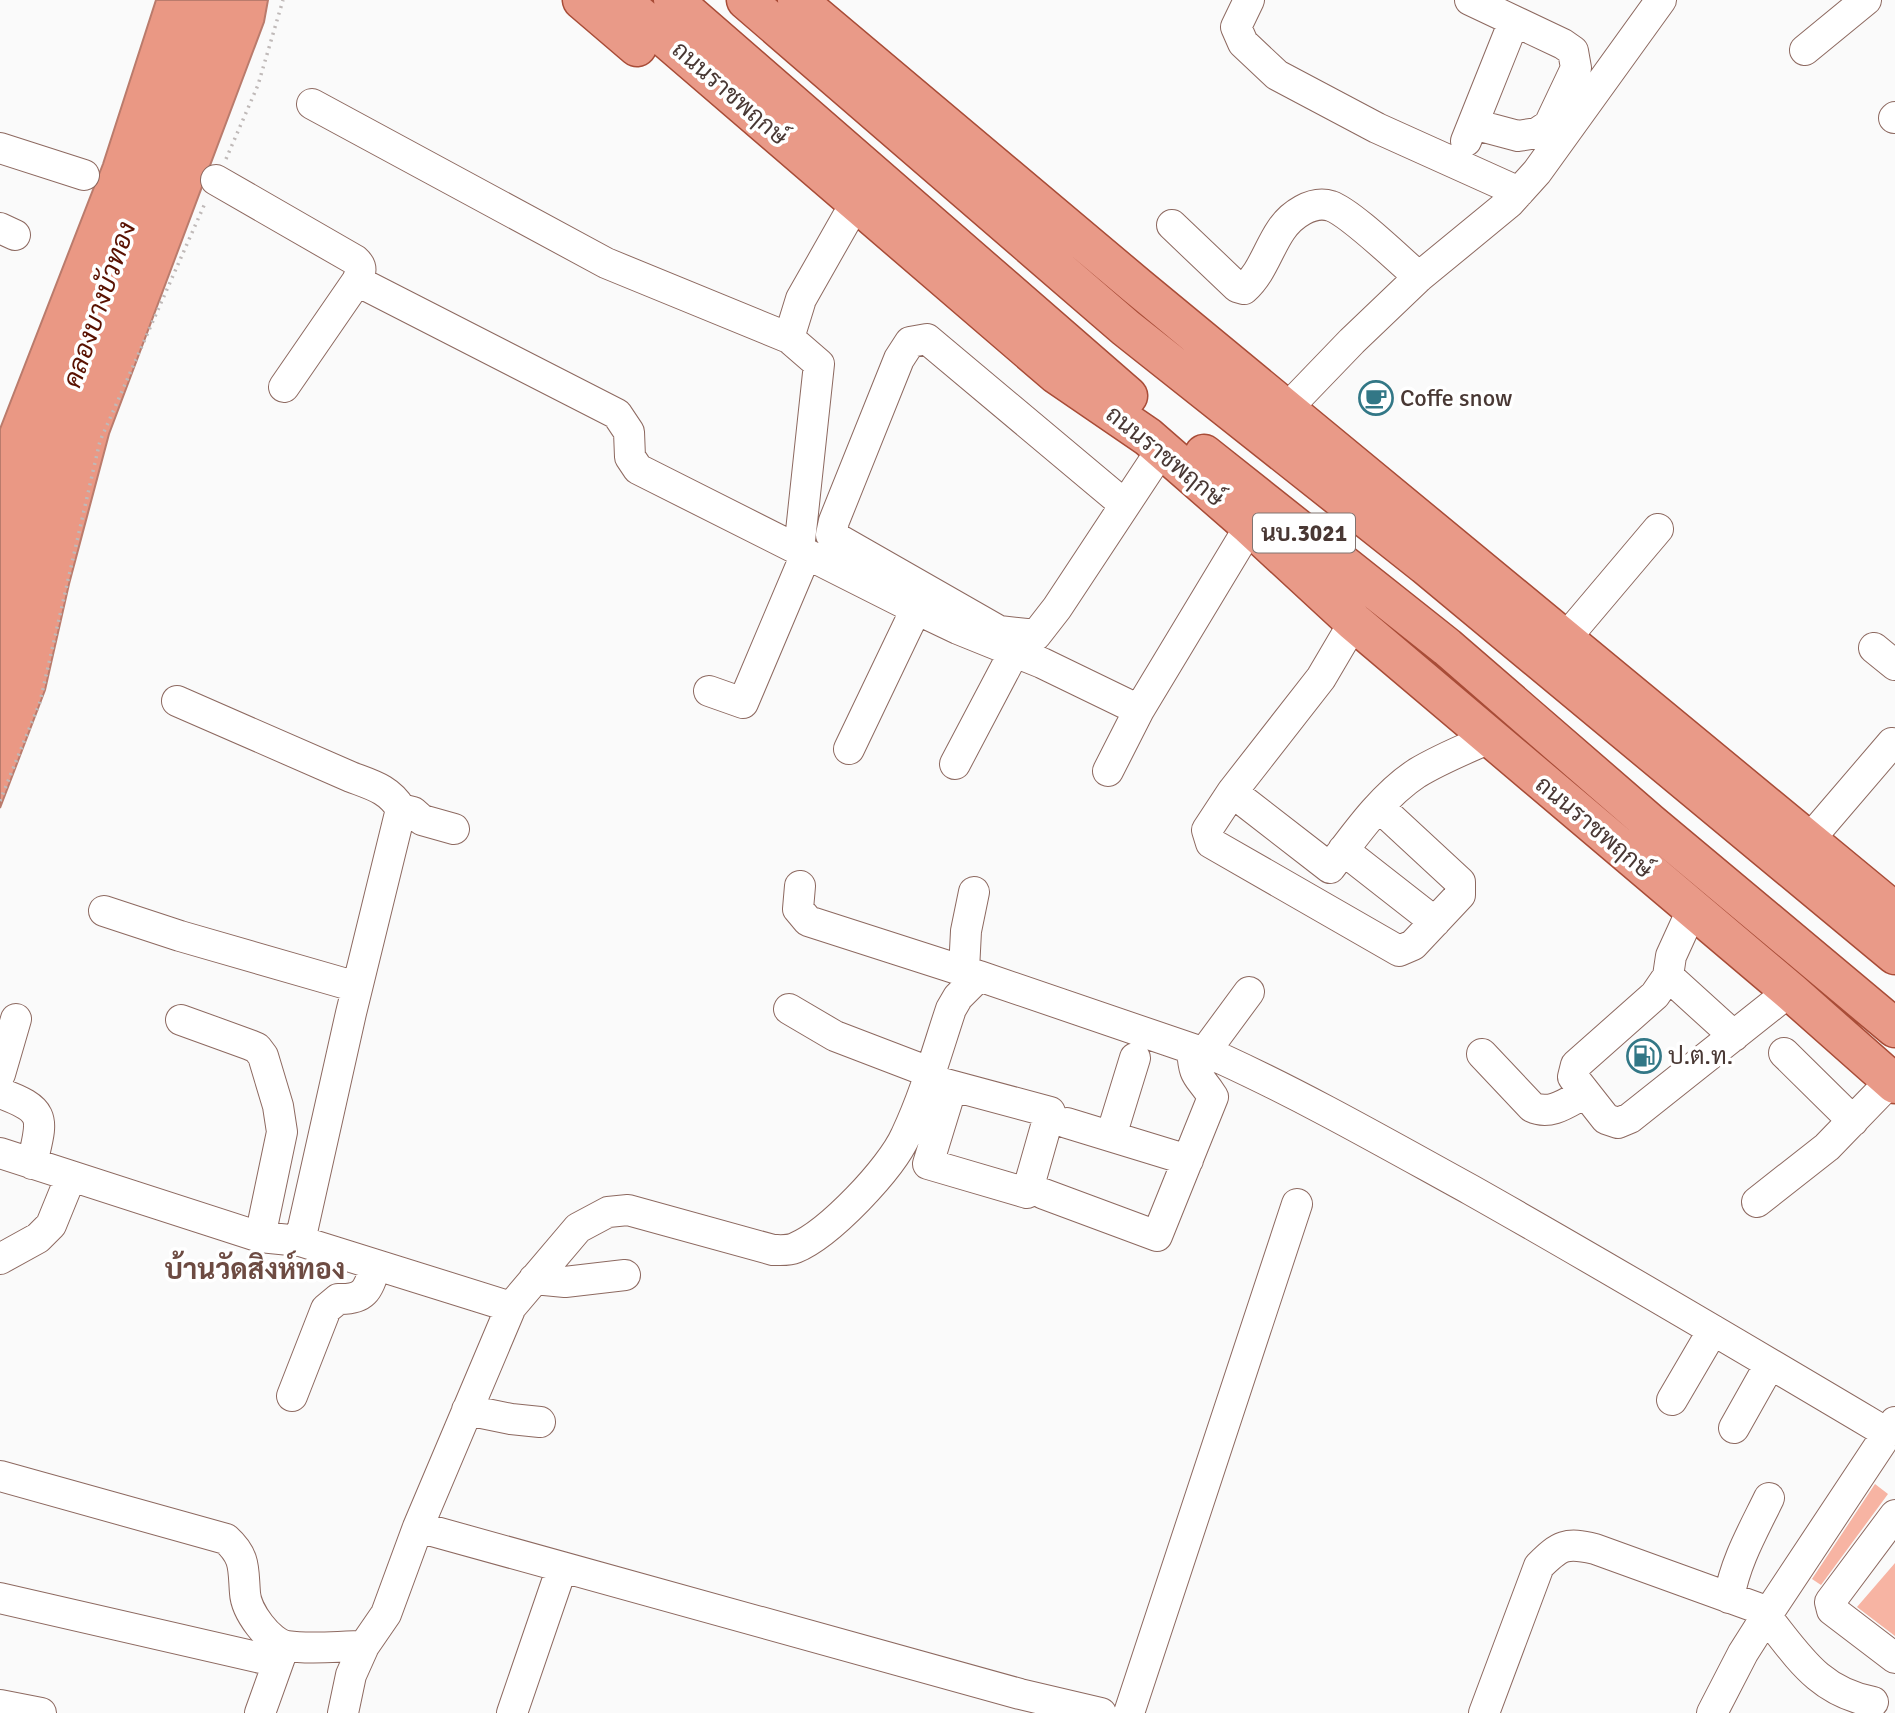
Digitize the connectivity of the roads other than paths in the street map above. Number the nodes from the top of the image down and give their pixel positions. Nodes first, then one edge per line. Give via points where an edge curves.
1 (582, 0) edge
2 (621, 0) edge
3 (673, 0) edge
4 (797, 0) edge
5 (831, 0) edge
6 (1249, 0) edge
7 (1470, 0) edge
8 (1661, 0) edge
9 (1866, 0) edge
10 (747, 1) edge
11 (1514, 21) junction
12 (704, 48) junction
13 (1805, 50) dead end
14 (312, 104) dead end
15 (1473, 124) junction
16 (0, 148) edge
17 (1458, 164) junction
18 (84, 175) dead end
19 (216, 180) road end
20 (1519, 192) junction
21 (847, 218) junction
22 (1172, 225) dead end
23 (1419, 277) junction
24 (357, 281) junction
25 (789, 338) junction
26 (284, 387) dead end
27 (1299, 396) junction
28 (1155, 443) junction
29 (1125, 505) junction
30 (1250, 526) junction
31 (1431, 529) junction
32 (1658, 529) dead end
33 (803, 552) junction
34 (916, 609) junction
35 (1354, 622) junction
36 (1565, 639) junction
37 (1014, 652) junction
38 (709, 691) dead end
39 (177, 701) dead end
40 (1139, 710) junction
41 (1490, 738) junction
42 (1892, 743) dead end
43 (849, 749) dead end
44 (955, 764) dead end
45 (1108, 771) dead end
46 (1232, 792) junction
47 (1379, 807) junction
48 (401, 809) junction
49 (454, 829) dead end
50 (1795, 831) junction
51 (1336, 859) junction
52 (800, 886) dead end
53 (974, 892) dead end
54 (1303, 896) junction
55 (1692, 910) junction
56 (104, 911) dead end
57 (1895, 912) edge
58 (1435, 922) junction
59 (1895, 953) edge
60 (1811, 956) junction
61 (971, 973) junction
62 (1668, 976) junction
63 (357, 987) junction
64 (1790, 991) junction
65 (1249, 992) dead end
66 (789, 1009) dead end
67 (16, 1019) dead end
68 (181, 1020) dead end
69 (1895, 1028) edge
70 (1734, 1036) junction
71 (1198, 1051) junction
72 (1784, 1053) dead end
73 (1482, 1054) dead end
74 (1135, 1058) dead end
75 (0, 1074) edge
76 (1894, 1074) edge
77 (936, 1079) junction
78 (0, 1093) edge
79 (1585, 1093) junction
80 (1853, 1121) junction
81 (1067, 1123) dead end
82 (1111, 1136) junction
83 (0, 1153) edge
84 (1188, 1160) junction
85 (32, 1164) junction
86 (71, 1176) junction
87 (1044, 1194) dead end
88 (1757, 1202) dead end
89 (1297, 1204) dead end
90 (260, 1237) junction
91 (300, 1241) junction
92 (0, 1259) edge
93 (376, 1265) junction
94 (625, 1276) dead end
95 (534, 1279) junction
96 (511, 1307) junction
97 (1713, 1330) junction
98 (1770, 1364) junction
99 (292, 1396) dead end
100 (1672, 1400) dead end
101 (467, 1410) junction
102 (540, 1422) dead end
103 (1734, 1428) dead end
104 (1891, 1428) edge
105 (0, 1476) edge
106 (1769, 1498) dead end
107 (1895, 1515) edge
108 (418, 1527) junction
109 (562, 1567) junction
110 (0, 1598) edge
111 (1729, 1598) junction
112 (1768, 1614) junction
113 (364, 1646) junction
114 (281, 1654) junction
115 (1895, 1658) edge
116 (1873, 1702) dead end
117 (1017, 1704) edge
118 (0, 1705) edge
119 (41, 1713) edge
120 (260, 1713) edge
121 (343, 1713) edge
122 (512, 1713) edge
123 (1101, 1713) edge
124 (1129, 1713) edge
125 (1484, 1713) edge
126 (1712, 1713) edge

1 - 21 main road
2 - 12 main road, ถนนราชพฤกษ์ / นบ.3021
3 - 12 main road, ถนนราชพฤกษ์ / นบ.3021
4 - 31 main road, นบ.3021
5 - 27 main road via 1144,270
6 - 17 street via 1236,27 1243,43 1277,75
7 - 11 street
8 - 20 street
9 - 13 street
10 - 59 main road, นบ.3021 via 1126,328 1425,565
11 - 15 street
11 - 15 street via 1573,51 1576,68 1549,125 1537,133 1518,136
12 - 28 main road, ถนนราชพฤกษ์ / นบ.3021 via 1056,374
12 - 60 main road, ถนนราชพฤกษ์ / นบ.3021 via 1113,385 1447,647
14 - 25 street via 606,263
15 - 17 street
16 - 18 street
17 - 20 street
19 - 24 street via 355,260 361,271
20 - 23 street
21 - 25 street via 801,299
21 - 28 main road via 1044,386
22 - 23 street via 1244,289 1282,228 1303,209 1331,206
23 - 27 street
24 - 26 street
24 - 33 street via 617,414 629,432 630,457 638,469
25 - 33 street via 819,364
27 - 31 main road via 1372,458
28 - 29 street
28 - 30 main road, ถนนราชพฤกษ์ / นบ.3021
29 - 29 street via 1036,635 999,631 831,535 899,359 910,342 927,339
30 - 35 main road, ถนนราชพฤกษ์ / นบ.3021
30 - 40 street
31 - 36 main road, นบ.3021
32 - 36 street
33 - 34 street
33 - 38 street via 743,703
34 - 37 street
34 - 43 street
35 - 41 main road, ถนนราชพฤกษ์ / นบ.3021
35 - 46 street via 1321,678
36 - 50 main road, นบ.3021
37 - 40 street
37 - 44 street
39 - 48 street via 380,787
40 - 45 street
41 - 47 street via 1416,774
41 - 55 main road, ถนนราชพฤกษ์ / นบ.3021
42 - 50 street
46 - 51 street
46 - 54 street via 1207,830 1211,843
47 - 51 street
47 - 58 street via 1460,882 1460,895
48 - 49 street
48 - 63 street
50 - 57 main road, นบ.3021
50 - 59 main road
51 - 54 street
51 - 58 street
52 - 61 street via 797,909 808,921
53 - 61 street via 965,931
54 - 58 street via 1399,951 1413,945
55 - 62 street via 1671,956
55 - 64 main road, ถนนราชพฤกษ์ / นบ.3021
56 - 63 street
60 - 69 main road, ถนนราชพฤกษ์ / นบ.3021
60 - 76 main road
61 - 71 street
61 - 77 street via 951,1009
62 - 70 street
62 - 79 street via 1632,1018 1576,1065 1573,1077
63 - 91 street
64 - 70 street
64 - 76 main road, ถนนราชพฤกษ์ / นบ.3021
65 - 71 street
66 - 77 street via 835,1036
67 - 75 street
68 - 90 street via 257,1048 263,1056 282,1132
70 - 79 street via 1618,1123 1606,1119
71 - 84 street via 1193,1069 1213,1097
71 - 97 street via 1253,1073 1397,1149
72 - 80 street
73 - 79 street via 1540,1111 1550,1111
74 - 82 street
76 - 80 street
77 - 95 street via 891,1161 833,1222 791,1250 773,1250 628,1210 608,1212 578,1228
78 - 85 street via 29,1107 42,1123
80 - 88 street via 1828,1147
81 - 82 street
82 - 84 street
83 - 85 street
84 - 87 street via 1157,1236
85 - 86 street
86 - 90 street
86 - 92 street via 51,1225 38,1238
89 - 124 street
90 - 91 street
91 - 93 street
93 - 96 street
93 - 99 street via 363,1295 338,1299 326,1309
94 - 95 street via 565,1282
95 - 96 street
96 - 101 street
97 - 98 street
97 - 100 street
98 - 103 street
98 - 104 street
101 - 102 street
101 - 108 street
104 - 112 street
105 - 114 street via 226,1539 237,1549 244,1567 249,1613
106 - 111 street via 1740,1559
107 - 115 street via 1830,1602 1832,1609
108 - 109 street
108 - 113 street via 386,1614
109 - 117 street
109 - 122 street
110 - 114 street
111 - 112 street
111 - 125 street via 1595,1549 1575,1545 1555,1550 1539,1566
112 - 116 street via 1824,1683
112 - 126 street
113 - 114 street
113 - 121 street via 351,1675
114 - 120 street
117 - 123 street
118 - 119 street

